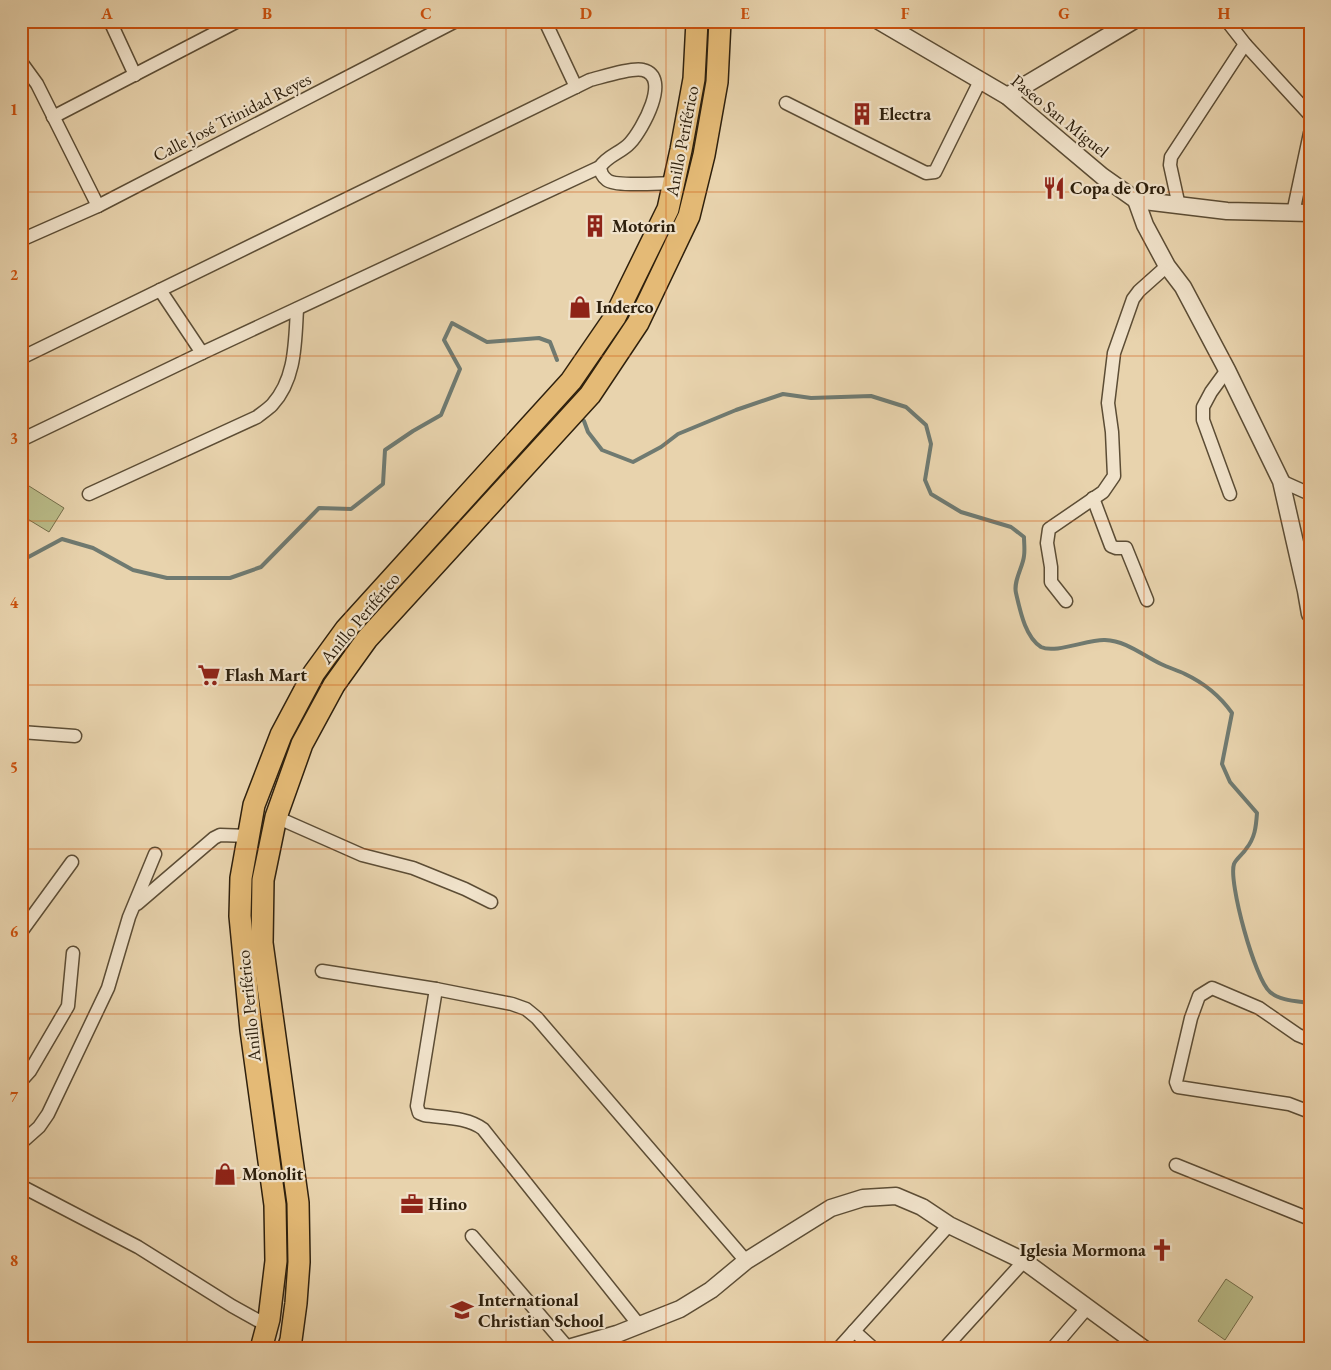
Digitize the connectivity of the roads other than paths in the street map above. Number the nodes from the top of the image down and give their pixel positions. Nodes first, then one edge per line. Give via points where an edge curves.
1 (110, 21) edge
2 (238, 21) edge
3 (456, 21) edge
4 (545, 21) edge
5 (697, 21) edge
6 (720, 21) edge
7 (879, 21) edge
8 (1133, 21) edge
9 (1227, 21) edge
10 (1245, 44) junction
11 (21, 62) edge
12 (136, 75) junction
13 (980, 81) junction
14 (576, 87) junction
15 (1008, 96) junction
16 (786, 103) dead end
17 (1310, 115) edge
18 (53, 117) junction
19 (1310, 133) edge
20 (600, 167) junction
21 (674, 183) junction
22 (1136, 200) junction
23 (98, 206) junction
24 (1178, 206) junction
25 (1302, 213) edge
26 (21, 240) edge
27 (1167, 266) junction
28 (160, 290) junction
29 (297, 309) junction
30 (202, 353) junction
31 (21, 358) edge
32 (1227, 370) junction
33 (21, 440) edge
34 (1281, 481) junction
35 (89, 494) dead end
36 (1230, 494) dead end
37 (1310, 494) edge
38 (1093, 498) junction
39 (1146, 600) dead end
40 (1066, 601) dead end
41 (1310, 614) edge
42 (22, 734) edge
43 (75, 736) dead end
44 (276, 817) junction
45 (249, 836) junction
46 (154, 854) dead end
47 (72, 862) dead end
48 (490, 902) dead end
49 (135, 905) junction
50 (21, 932) edge
51 (73, 953) dead end
52 (322, 971) dead end
53 (436, 989) junction
54 (1310, 1040) edge
55 (21, 1081) edge
56 (1310, 1112) edge
57 (21, 1143) edge
58 (1176, 1165) dead end
59 (21, 1186) edge
60 (1310, 1219) edge
61 (949, 1225) junction
62 (472, 1236) dead end
63 (746, 1261) junction
64 (1024, 1261) junction
65 (1087, 1308) junction
66 (639, 1325) junction
67 (268, 1326) junction
68 (854, 1331) junction
69 (292, 1346) edge
70 (566, 1348) edge
71 (261, 1349) edge
72 (838, 1349) edge
73 (874, 1349) edge
74 (944, 1349) edge
75 (1052, 1349) edge
76 (1144, 1349) edge

1 - 12 street
2 - 12 street
3 - 23 street, Calle José Trinidad Reyes
4 - 14 street
5 - 21 highway, Anillo Periférico via 694,79
6 - 44 highway, Anillo Periférico via 717,82 690,216 638,323 590,395 367,639 334,685 302,744
7 - 13 street, Paseo San Miguel
8 - 15 street
9 - 10 street
10 - 17 street
10 - 24 street via 1170,157
11 - 18 street via 37,84
12 - 18 street
13 - 15 street, Paseo San Miguel
13 - 16 street via 933,173 926,173
14 - 20 street via 590,80 636,69 651,74 656,81 656,91 638,134
14 - 28 street
15 - 22 street, Paseo San Miguel via 1102,176
18 - 23 street
19 - 25 street
20 - 21 street via 601,175 608,182
20 - 29 street
21 - 45 highway, Anillo Periférico via 668,209 615,317 571,381 346,629 314,673 282,735 254,805
22 - 24 street
22 - 27 street via 1144,225
23 - 26 street, Calle José Trinidad Reyes
24 - 25 street
27 - 32 street via 1183,287
27 - 38 street via 1133,299 1114,353 1108,403 1114,476 1103,492
28 - 30 street
28 - 31 street
29 - 30 street
29 - 35 street via 293,358 281,393 272,405 257,417
30 - 33 street
32 - 34 street
32 - 36 street via 1202,407 1203,420
34 - 37 street
34 - 41 street
38 - 39 street via 1111,546 1126,548
38 - 40 street via 1049,529 1047,544 1051,582
42 - 43 street
44 - 48 street via 362,854 413,868
44 - 69 highway, Anillo Periférico via 264,880 262,943 298,1203 299,1262
45 - 49 street via 220,835 214,838
45 - 67 highway, Anillo Periférico via 240,878 240,916 274,1205 276,1261
46 - 49 street
47 - 50 street
49 - 57 street via 108,988 55,1101 39,1127
51 - 55 street via 68,1006
52 - 53 street
53 - 63 street via 512,1004 526,1008 538,1018
53 - 66 street via 418,1112 467,1120 483,1129
54 - 56 street via 1259,1008 1212,988 1199,996 1176,1082 1178,1087 1289,1104
58 - 60 street
59 - 67 street via 138,1247
61 - 63 street via 922,1207 896,1196 863,1198 831,1208
61 - 64 street
61 - 68 street
62 - 70 street
63 - 66 street via 696,1300
64 - 65 street
64 - 74 street
65 - 75 street
65 - 76 street
66 - 70 street
67 - 71 highway, Anillo Periférico
68 - 72 street
68 - 73 street

